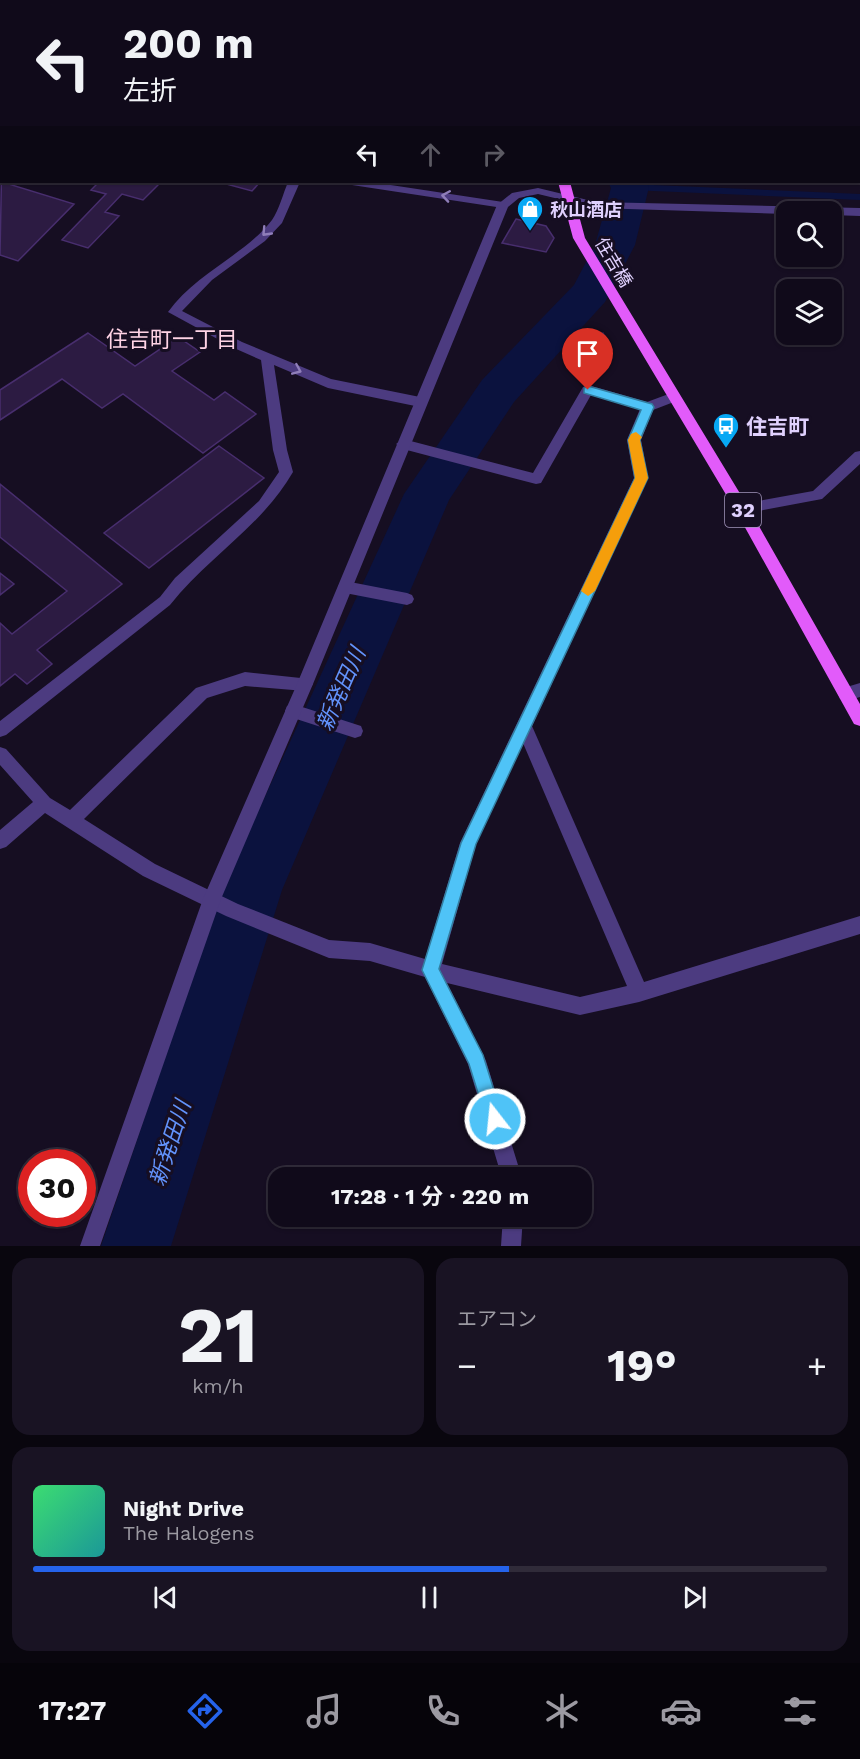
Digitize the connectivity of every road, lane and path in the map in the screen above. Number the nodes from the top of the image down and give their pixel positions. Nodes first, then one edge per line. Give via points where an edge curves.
1 (294, 183) edge
2 (359, 183) edge
3 (566, 189) edge
4 (503, 205) junction
5 (860, 212) edge
6 (267, 358) junction
7 (674, 397) junction
8 (420, 402) junction
9 (648, 407) junction
10 (403, 444) junction
11 (860, 456) edge
12 (742, 509) junction
13 (345, 587) junction
14 (407, 599) dead end
15 (305, 684) junction
16 (853, 692) edge
17 (293, 711) junction
18 (860, 718) edge
19 (524, 726) junction
20 (0, 730) edge
21 (355, 731) dead end
22 (0, 754) edge
23 (44, 803) junction
24 (71, 820) junction
25 (0, 841) edge
26 (212, 899) junction
27 (860, 925) edge
28 (431, 970) junction
29 (639, 993) junction
30 (509, 1167) edge
31 (512, 1227) edge
32 (90, 1246) edge
33 (511, 1246) edge

1 -> 6 street via 278,219 261,238 208,277 174,312
4 -> 2 street
3 - 4 street via 516,195
3 - 5 street via 596,205
3 - 7 main road, 住吉橋 / 32 via 579,238
4 - 8 street
6 -> 8 street via 328,383
6 - 20 street via 286,472 264,505 180,582 165,601
7 - 9 street
7 - 12 main road, 32
8 - 10 street
9 - 10 street via 588,390 536,479
9 - 19 street via 634,440 641,478
10 - 13 street
11 - 12 street via 817,495
12 - 16 main road, 32
13 - 14 street
13 - 15 street
15 - 17 street
15 - 24 street via 245,679 202,693
16 - 18 main road, 32
17 - 21 street
17 - 26 street
19 - 28 street via 468,843
19 - 29 street
22 - 23 street
23 - 24 street
23 - 25 street
24 - 26 street via 149,870
26 - 28 street via 329,949 370,952
26 - 32 street
27 - 29 street
28 - 29 street via 580,1006
28 - 30 street via 477,1061
31 - 33 street

